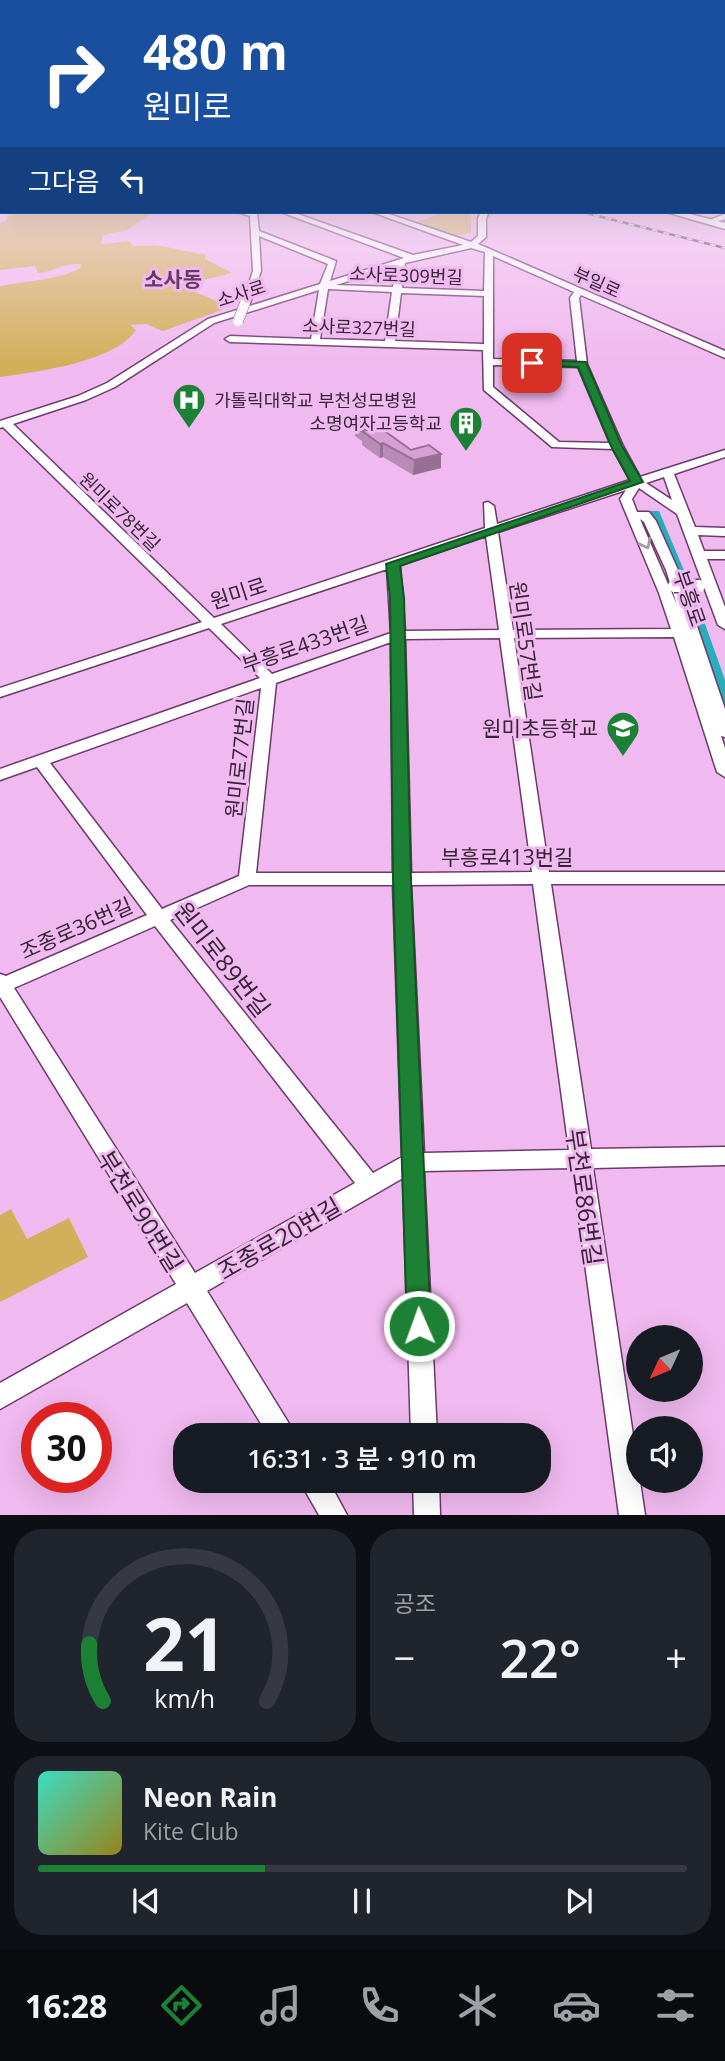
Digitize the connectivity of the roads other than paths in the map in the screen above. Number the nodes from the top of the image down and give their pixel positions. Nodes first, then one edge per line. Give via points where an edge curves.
1 (254, 223) edge
2 (315, 223) edge
3 (407, 223) edge
4 (482, 223) edge
5 (255, 232) junction
6 (472, 245) junction
7 (488, 251) junction
8 (412, 258) junction
9 (401, 262) junction
10 (324, 285) junction
11 (399, 291) junction
12 (579, 292) junction
13 (488, 294) junction
14 (238, 321) dead end
15 (230, 339) dead end
16 (315, 341) junction
17 (390, 343) junction
18 (488, 346) junction
19 (725, 355) edge
20 (490, 362) junction
21 (582, 364) junction
22 (2, 424) edge
23 (617, 446) junction
24 (724, 454) edge
25 (668, 472) junction
26 (637, 482) junction
27 (488, 506) dead end
28 (681, 511) junction
29 (638, 515) dead end
30 (689, 531) junction
31 (490, 532) junction
32 (725, 532) edge
33 (699, 555) junction
34 (725, 555) edge
35 (393, 564) junction
36 (669, 586) junction
37 (704, 586) junction
38 (722, 609) edge
39 (212, 624) junction
40 (725, 625) edge
41 (680, 633) junction
42 (504, 634) junction
43 (397, 635) junction
44 (269, 679) junction
45 (0, 693) edge
46 (725, 732) edge
47 (40, 760) junction
48 (725, 772) edge
49 (0, 775) edge
50 (725, 878) edge
51 (247, 879) junction
52 (402, 880) junction
53 (540, 880) junction
54 (158, 917) junction
55 (1, 984) edge
56 (725, 1156) edge
57 (580, 1159) junction
58 (412, 1162) junction
59 (370, 1185) junction
60 (190, 1290) junction
61 (0, 1397) edge
62 (275, 1423) edge
63 (423, 1423) edge
64 (320, 1493) edge
65 (426, 1493) edge
66 (334, 1515) edge
67 (427, 1515) edge
68 (631, 1515) edge

1 - 5 street
2 - 8 street
3 - 6 street, 부일로
4 - 6 street via 482,237
5 - 10 street via 333,263
5 - 14 street, bridge via 257,271
6 - 7 street, 부일로
6 - 8 street, 소사로
7 - 12 street, 부일로
7 - 13 street
8 - 9 street, 소사로
9 - 10 street, 소사로
9 - 11 street
10 - 11 street, 소사로309번길
10 - 16 street
10 - 22 street, 소사로 via 211,321 111,385
11 - 13 street, 소사로309번길
11 - 17 street
12 - 19 street, 부일로
12 - 21 street via 574,298
13 - 18 street
15 - 16 street, 소사로327번길
16 - 17 street, 소사로327번길
17 - 18 street, 소사로327번길
18 - 20 street
20 - 21 street
20 - 23 street via 488,388 555,445
21 - 23 street
22 - 39 street, 원미로78번길
23 - 26 street
24 - 25 street, 원미로
25 - 26 street, 원미로
25 - 28 street, 부흥로
26 - 28 street
26 - 31 street, 원미로
26 -> 36 street, 부흥로 via 626,499
27 - 31 street
28 - 30 street, 부흥로
29 - 46 street via 650,521 672,570
30 - 32 street
30 - 33 street, 부흥로
31 - 35 street, 원미로
31 - 42 street, 원미로57번길
33 - 34 street
33 - 37 street, 부흥로
35 - 39 street, 원미로
35 - 43 street
36 - 37 street, bridge
36 - 41 street, 부흥로
37 - 38 street, 부흥로
38 - 40 street, 부흥로
39 - 44 street, 원미로77번길
39 - 45 street, 원미로
41 - 42 street, 부흥로433번길
41 - 48 street, 부흥로
42 - 43 street, 부흥로433번길
42 - 53 street, 원미로57번길
43 - 44 street, 부흥로433번길
43 - 52 street
44 - 47 street, 부흥로433번길
44 - 51 street, 원미로77번길
47 - 49 street, 부흥로433번길
47 - 54 street, 원미로89번길
50 - 53 street, 부흥로413번길
51 - 52 street, 부흥로413번길
51 - 54 street, 조종로36번길
52 - 53 street, 부흥로413번길
52 - 58 street
53 - 57 street, 부천로86번길
54 - 55 street, 조종로36번길
54 - 59 street, 원미로89번길
55 - 60 street, 부천로90번길
56 - 57 street
57 - 58 street
57 - 68 street, 부천로86번길
58 - 59 street, 조종로20번길
58 - 63 street
59 - 60 street, 조종로20번길
60 - 61 street, 조종로20번길
60 - 62 street, 부천로90번길
64 - 66 street
65 - 67 street

